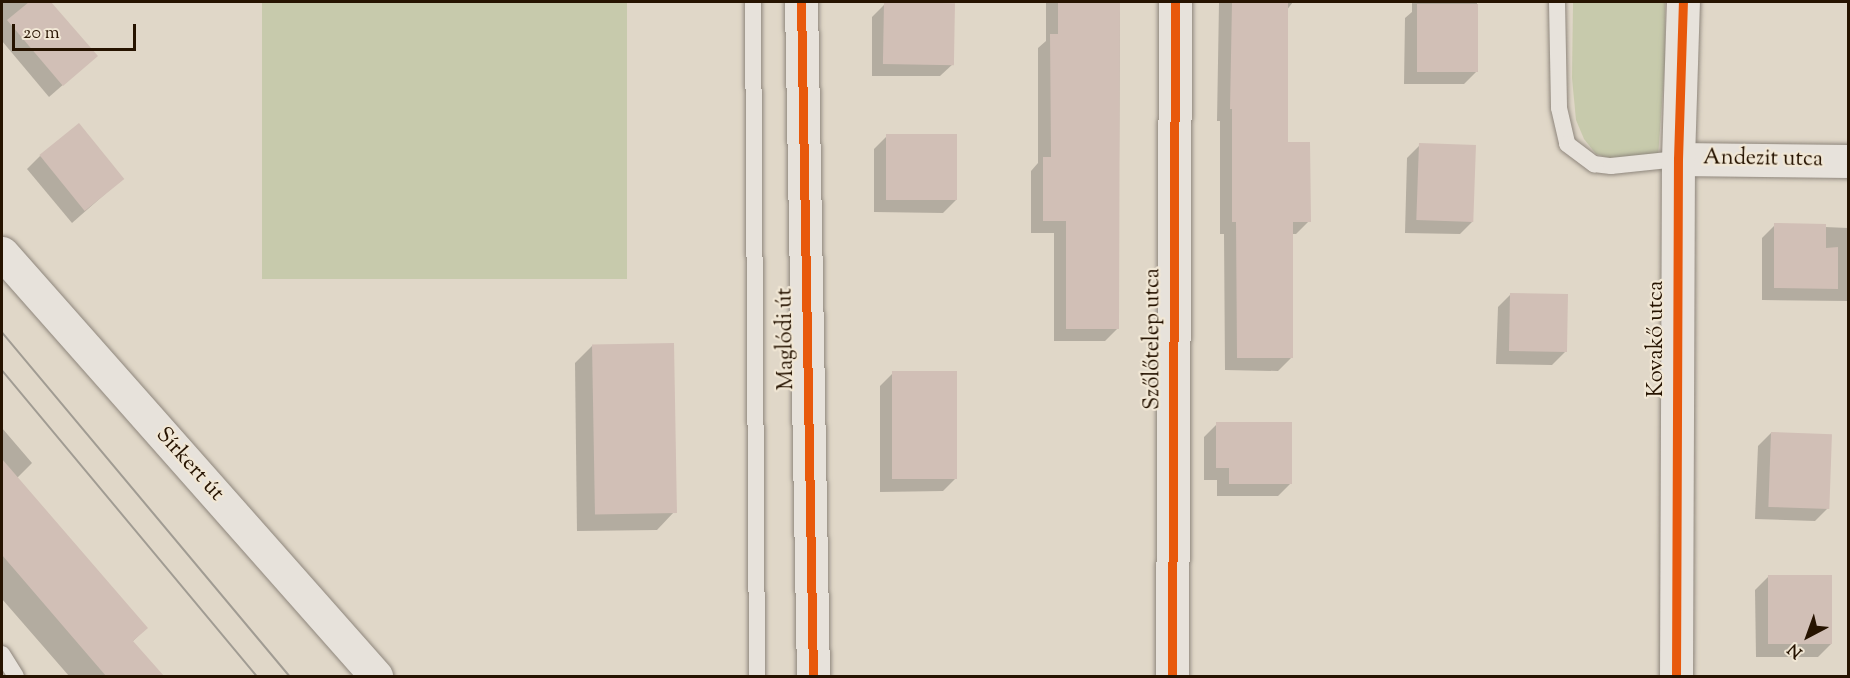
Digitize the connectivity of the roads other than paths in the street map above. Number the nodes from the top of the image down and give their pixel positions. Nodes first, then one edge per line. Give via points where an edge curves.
1 (753, 2) edge
2 (801, 2) edge
3 (1175, 2) edge
4 (1557, 2) edge
5 (1683, 2) edge
6 (1678, 159) junction
7 (1848, 161) edge
8 (4, 260) edge
9 (2, 654) edge
10 (16, 676) edge
11 (376, 676) edge
12 (757, 676) edge
13 (813, 676) edge
14 (1172, 676) edge
15 (1676, 676) edge

1 - 12 lane
2 - 13 street, Maglódi út
3 - 14 street, Szőlőtelep utca
4 - 6 lane via 1559,108 1567,144 1594,164 1611,166
5 - 6 street, Kovakő utca
6 - 7 street, Andezit utca
6 - 15 street, Kovakő utca
8 - 11 street, Sírkert út
9 - 10 lane

